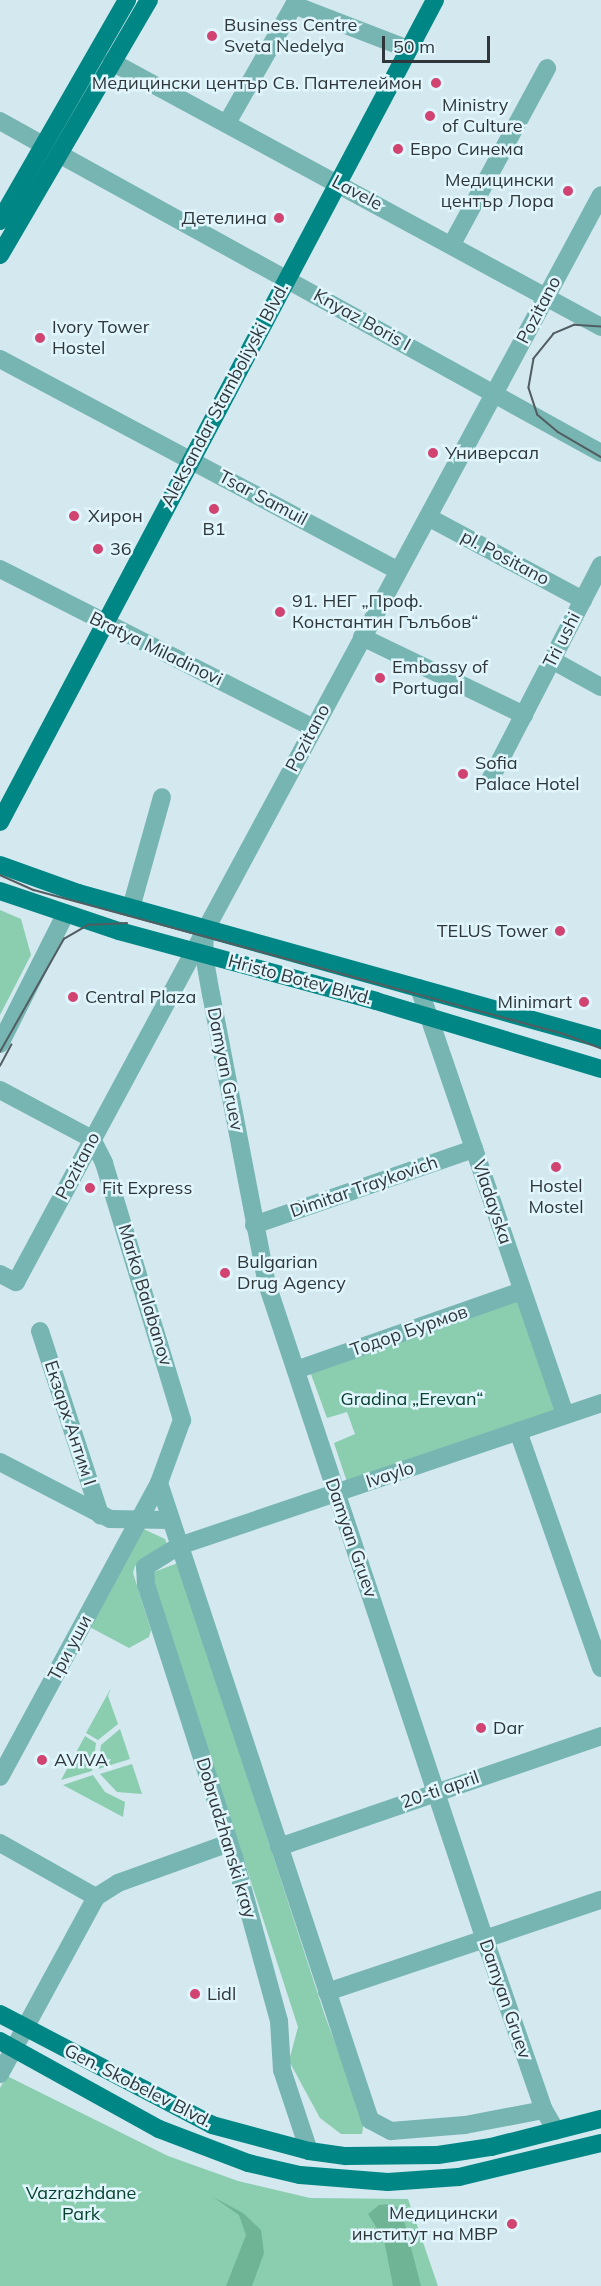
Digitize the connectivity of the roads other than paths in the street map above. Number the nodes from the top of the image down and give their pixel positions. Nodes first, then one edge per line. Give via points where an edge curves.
1 (127, 0) edge
2 (149, 0) edge
3 (435, 0) edge
4 (408, 49) junction
5 (112, 62) junction
6 (547, 68) dead end
7 (0, 121) edge
8 (227, 123) junction
9 (51, 149) junction
10 (337, 183) junction
11 (601, 195) edge
12 (0, 221) edge
13 (452, 244) junction
14 (0, 255) edge
15 (287, 279) junction
16 (547, 296) junction
17 (601, 327) edge
18 (0, 359) edge
19 (494, 393) junction
20 (601, 453) edge
21 (191, 460) junction
22 (428, 517) junction
23 (601, 565) edge
24 (0, 569) edge
25 (398, 571) junction
26 (583, 600) junction
27 (106, 621) junction
28 (362, 637) junction
29 (552, 660) junction
30 (601, 687) edge
31 (524, 715) junction
32 (313, 728) junction
33 (490, 780) dead end
34 (162, 796) dead end
35 (0, 822) edge
36 (0, 865) edge
37 (0, 891) edge
38 (131, 908) junction
39 (65, 915) junction
40 (205, 929) junction
41 (198, 953) junction
42 (419, 988) junction
43 (428, 1016) junction
44 (601, 1039) edge
45 (0, 1044) edge
46 (601, 1069) edge
47 (0, 1090) edge
48 (92, 1139) junction
49 (474, 1149) junction
50 (254, 1225) junction
51 (8, 1278) edge
52 (522, 1291) junction
53 (40, 1331) dead end
54 (296, 1370) junction
55 (601, 1403) edge
56 (565, 1415) junction
57 (518, 1431) junction
58 (0, 1462) edge
59 (159, 1483) junction
60 (336, 1492) junction
61 (100, 1515) junction
62 (140, 1519) junction
63 (169, 1520) junction
64 (179, 1546) junction
65 (601, 1668) edge
66 (601, 1736) edge
67 (0, 1777) edge
68 (436, 1791) junction
69 (0, 1843) edge
70 (229, 1843) junction
71 (279, 1847) junction
72 (96, 1897) junction
73 (601, 1900) edge
74 (485, 1940) junction
75 (327, 1992) junction
76 (0, 2014) edge
77 (26, 2028) junction
78 (6, 2045) edge
79 (0, 2074) edge
80 (544, 2110) junction
81 (601, 2119) edge
82 (556, 2131) junction
83 (601, 2143) edge
84 (309, 2151) junction

1 - 9 main road
2 - 5 main road
3 - 4 main road, Aleksandar Stamboliyski Blvd.
4 - 8 street via 294,5
4 - 10 main road, Aleksandar Stamboliyski Blvd.
5 - 8 street, Lavele
5 - 9 main road
6 - 13 street
7 - 9 street, Knyaz Boris I
8 - 10 street, Lavele
9 - 12 main road
9 - 14 main road
9 - 15 street, Knyaz Boris I
10 - 13 street, Lavele
10 - 15 main road, Aleksandar Stamboliyski Blvd.
11 - 16 street, Pozitano
13 - 16 street, Lavele
15 - 19 street, Knyaz Boris I
15 - 21 main road, Aleksandar Stamboliyski Blvd.
16 - 17 street, Lavele
16 - 19 street, Pozitano
18 - 21 street, Tsar Samuil
19 - 20 street, Knyaz Boris I
19 - 22 street, Pozitano
21 - 25 street, Tsar Samuil
21 - 27 main road, Aleksandar Stamboliyski Blvd.
22 - 25 street, Pozitano
22 - 26 street, pl. Positano
23 - 26 street, Tri ushi
24 - 27 street, Bratya Miladinovi via 82,614
25 - 28 street, Pozitano
26 - 29 street, Tri ushi
27 - 32 street, Bratya Miladinovi
27 - 35 main road, Aleksandar Stamboliyski Blvd.
28 - 31 street
28 - 32 street, Pozitano
29 - 30 street
29 - 31 street, Tri ushi
31 - 33 street, Tri ushi
32 - 40 street, Pozitano
34 - 38 street
36 - 38 main road, Hristo Botev Blvd.
37 - 39 main road, Hristo Botev Blvd.
38 - 40 main road, Hristo Botev Blvd.
39 - 41 main road, Hristo Botev Blvd.
39 - 45 street
40 - 41 street, Pozitano
40 - 42 main road, Hristo Botev Blvd.
41 - 43 main road, Hristo Botev Blvd.
41 - 48 street, Pozitano
41 - 50 street, Damyan Gruev
42 - 43 street, Vladayska
42 - 44 main road, Hristo Botev Blvd.
43 - 46 main road, Hristo Botev Blvd.
43 - 49 street, Vladayska
47 - 48 street
48 - 51 street, Pozitano
48 - 59 street, Marko Balabanov via 104,1163 182,1420
49 - 50 street, Dimitar Traykovich
49 - 52 street, Vladayska
50 - 54 street, Damyan Gruev via 267,1284
52 - 54 street, Тодор Бурмов
52 - 56 street, Vladayska
53 - 61 street, Екзарх Антим I
54 - 60 street, Damyan Gruev
55 - 56 street, Ivaylo
56 - 57 street, Ivaylo
57 - 60 street, Ivaylo
57 - 65 street
58 - 61 street
59 - 62 street
59 - 63 street
60 - 64 street, Ivaylo
60 - 68 street, Damyan Gruev
61 - 62 street via 118,1521
62 - 63 street
62 - 67 street, Три уши
63 - 64 street
64 - 70 street, Dobrudzhanski kray via 149,1562 143,1574
64 - 71 street
66 - 68 street, 20-ti april
68 - 71 street, 20-ti april
68 - 74 street, Damyan Gruev
69 - 72 street
70 - 72 street via 118,1882
70 - 84 street, Dobrudzhanski kray via 279,2021 282,2070
71 - 75 street
72 - 77 street
73 - 74 street
74 - 75 street
74 - 80 street, Damyan Gruev
75 - 80 street via 366,2111 376,2126 391,2131 465,2125
76 - 77 main road, Gen. Skobelev Blvd.
77 - 78 street
77 - 84 main road, Gen. Skobelev Blvd. via 212,2125
78 - 79 street
78 - 83 main road, Gen. Skobelev Blvd. via 168,2133 248,2163 300,2175 388,2182 451,2178
80 - 82 street, Damyan Gruev
81 - 82 main road, Gen. Skobelev Blvd.
82 - 84 main road, Gen. Skobelev Blvd. via 438,2156 357,2156

